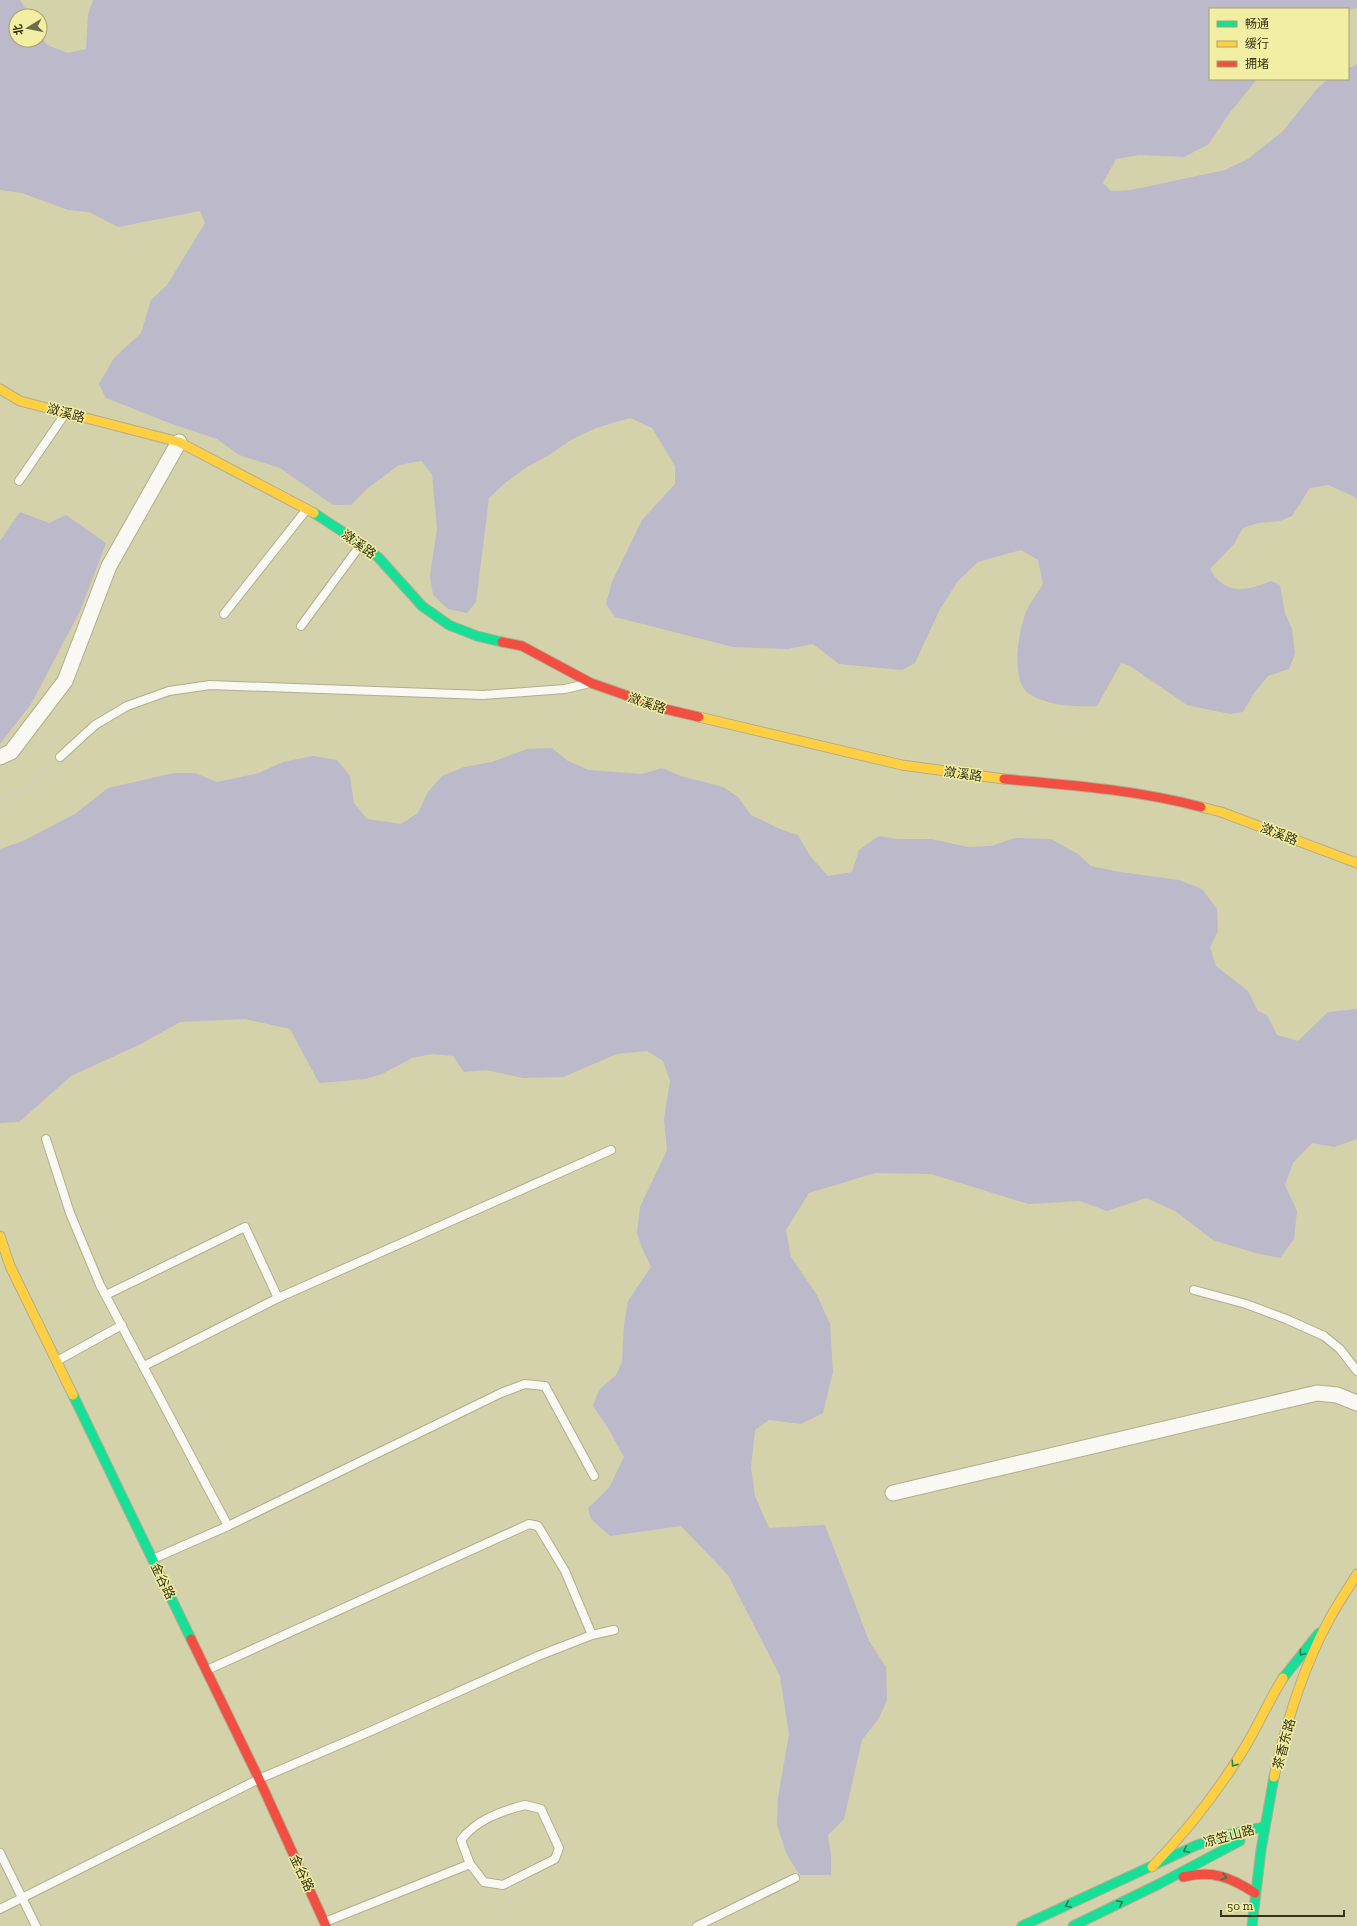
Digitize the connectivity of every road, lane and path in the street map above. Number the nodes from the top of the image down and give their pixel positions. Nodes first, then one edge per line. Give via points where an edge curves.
1 (0, 389) edge
2 (66, 413) junction
3 (179, 442) junction
4 (19, 481) dead end
5 (308, 509) junction
6 (359, 546) junction
7 (224, 614) dead end
8 (302, 626) dead end
9 (590, 683) junction
10 (0, 757) edge
11 (60, 757) joint
12 (0, 800) edge
13 (1357, 863) edge
14 (46, 1139) dead end
15 (611, 1150) dead end
16 (0, 1236) edge
17 (1194, 1290) dead end
18 (106, 1295) junction
19 (278, 1298) junction
20 (122, 1326) junction
21 (56, 1361) junction
22 (144, 1366) junction
23 (1357, 1370) edge
24 (1357, 1402) edge
25 (594, 1476) dead end
26 (894, 1493) dead end
27 (228, 1526) junction
28 (152, 1559) junction
29 (1357, 1574) edge
30 (1327, 1623) junction
31 (614, 1630) dead end
32 (592, 1635) junction
33 (206, 1670) junction
34 (259, 1779) junction
35 (1263, 1826) junction
36 (0, 1853) edge
37 (470, 1864) junction
38 (1152, 1867) junction
39 (795, 1878) dead end
40 (1159, 1884) junction
41 (1255, 1894) junction
42 (23, 1898) junction
43 (0, 1909) edge
44 (326, 1924) edge
45 (36, 1926) edge
46 (697, 1926) edge
47 (1022, 1926) edge
48 (1073, 1926) edge
49 (1252, 1926) edge

1 - 2 street, 潋溪路 via 20,402
2 - 3 street, 潋溪路
2 - 4 lane
3 - 5 street, 潋溪路
3 - 10 street via 109,566 65,681 11,752
5 - 6 street, 潋溪路 via 346,534
5 - 7 lane
6 - 8 lane
6 - 9 street, 潋溪路 via 378,557 422,606 449,625 477,636 522,646
9 - 11 lane via 565,689 483,695 217,686 168,691 127,706 95,725
9 - 13 street, 潋溪路 via 665,709 902,765 1001,779 1099,788 1183,802 1222,812
11 - 12 path via 24,790
14 - 18 lane via 70,1213
15 - 19 lane
16 - 21 street, 金谷路 via 10,1266
17 - 23 lane via 1246,1304 1324,1336 1340,1349
18 - 19 lane via 245,1227
18 - 20 lane
19 - 22 lane
20 - 21 lane
20 - 22 lane
21 - 28 street, 金谷路
22 - 27 lane
24 - 26 street via 1337,1395 1317,1393
25 - 27 lane via 545,1386 525,1384 501,1393
27 - 28 lane
28 - 33 street, 金谷路
29 - 30 street, 茶香东路
30 - 35 street, 茶香东路 via 1304,1676
30 -> 38 street via 1280,1683 1237,1761 1188,1827
31 - 32 lane
32 - 33 lane via 565,1571 538,1526 529,1524
32 - 34 lane via 538,1656
33 - 34 street, 金谷路
34 - 42 lane
34 - 44 street, 金谷路
35 -> 38 street, 凉笠山路 via 1197,1845
35 - 40 street, 凉笠山路
35 - 41 street, 茶香东路
36 - 42 lane
37 - 37 lane via 484,1882 503,1885 555,1859 559,1848 541,1809 525,1805 500,1811 467,1832 461,1840
37 - 44 lane
38 -> 47 street, 凉笠山路
39 - 46 lane
40 -> 41 street via 1197,1873 1213,1873 1227,1877
48 -> 40 street, 凉笠山路
41 - 49 street, 茶香东路
42 - 43 lane
42 - 45 lane

